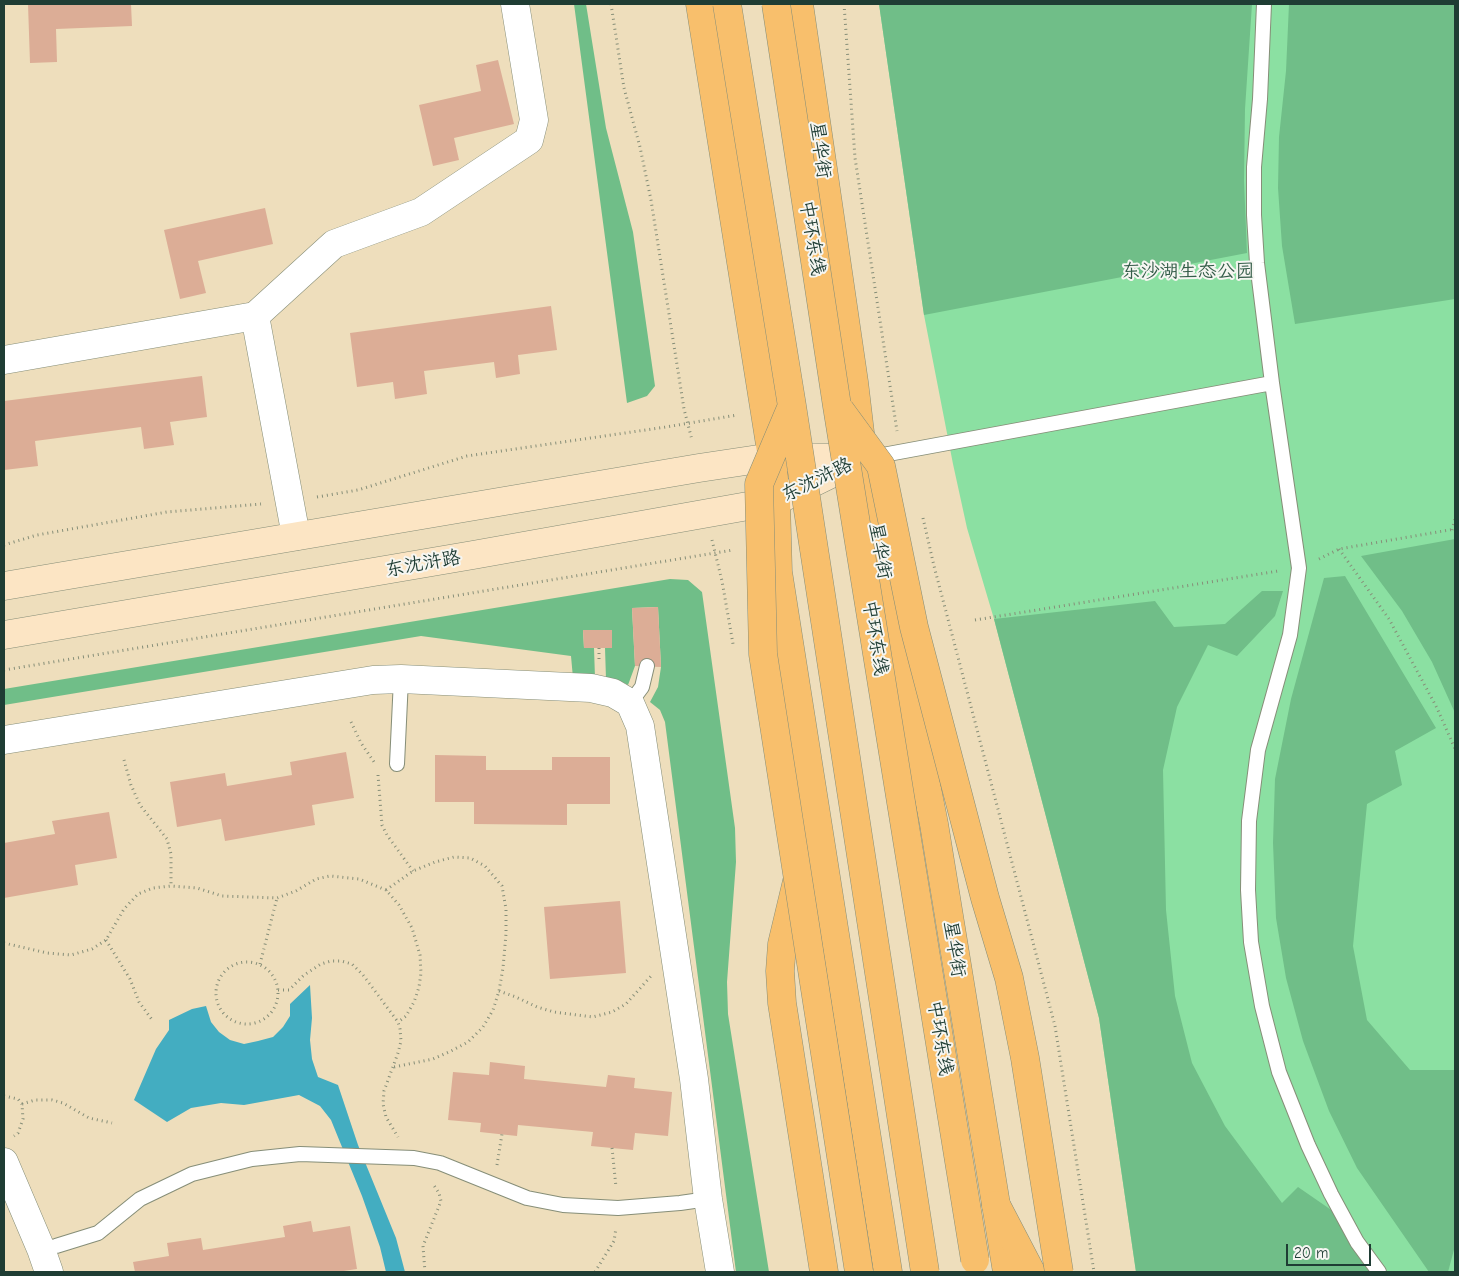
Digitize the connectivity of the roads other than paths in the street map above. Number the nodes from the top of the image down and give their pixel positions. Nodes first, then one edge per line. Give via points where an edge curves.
1 (514, 4) edge
2 (700, 4) edge
3 (727, 4) edge
4 (776, 4) edge
5 (799, 4) edge
6 (1264, 4) edge
7 (255, 316) junction
8 (4, 360) edge
9 (1272, 383) junction
10 (846, 401) junction
11 (792, 406) junction
12 (772, 457) junction
13 (863, 458) junction
14 (776, 501) junction
15 (296, 536) junction
16 (4, 586) edge
17 (4, 635) edge
18 (647, 666) dead end
19 (401, 679) junction
20 (630, 703) junction
21 (4, 740) edge
22 (397, 764) dead end
23 (815, 808) junction
24 (6, 1150) edge
25 (10, 1196) edge
26 (708, 1199) junction
27 (996, 1205) junction
28 (45, 1260) edge
29 (720, 1272) edge
30 (824, 1272) edge
31 (859, 1272) edge
32 (888, 1272) edge
33 (925, 1272) edge
34 (978, 1272) edge
35 (1007, 1272) edge
36 (1031, 1272) edge
37 (1059, 1272) edge
38 (1379, 1272) edge

1 - 7 street via 534,120 528,140 421,212 334,244
2 - 12 main road
3 - 11 main road, bridge
4 - 10 main road, 中环东线, bridge
5 - 10 main road, 星华街
6 - 9 lane via 1254,215
7 - 8 street
7 - 15 street
9 - 13 lane
9 - 38 lane via 1300,568 1290,635 1258,750 1249,821 1251,942 1262,1006 1279,1072 1331,1194 1357,1242
10 - 13 main road, 星华街
10 - 34 main road, 中环东线, bridge
10 - 37 main road, bridge via 881,466 914,627 1009,978
11 - 31 main road, bridge via 760,484 763,654
11 - 33 main road, bridge
12 - 13 main road, 东沈浒路
12 - 14 main road
12 - 15 main road, 东沈浒路
13 - 14 main road, 东沈浒路
13 - 27 main road, 星华街 via 934,824
14 - 17 main road, 东沈浒路
14 - 23 main road via 778,572
15 - 16 main road, 东沈浒路
18 - 20 lane via 642,686
19 - 20 street via 591,688 613,693
19 - 21 street via 373,680
19 - 22 lane
20 - 26 street via 640,726 694,1079
23 - 30 main road via 782,944 780,971 782,1003
23 - 32 main road
24 - 25 street
25 - 28 street
26 - 28 lane via 618,1208 563,1205 526,1198 440,1163 414,1158 300,1154 252,1159 192,1174 140,1199 98,1232 56,1246
26 - 29 street
27 - 35 main road, 星华街
27 - 36 main road

